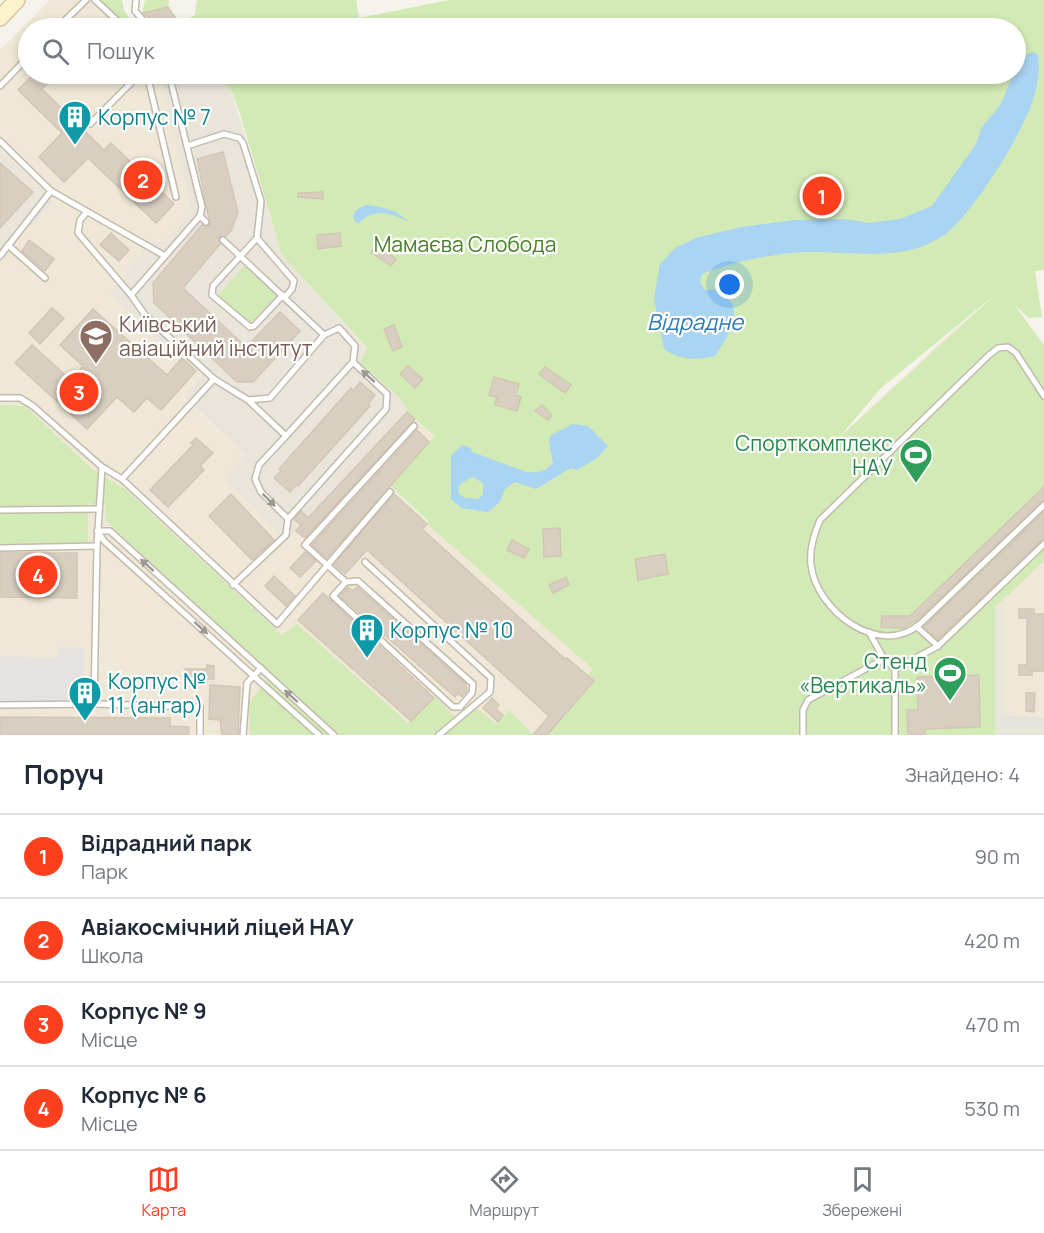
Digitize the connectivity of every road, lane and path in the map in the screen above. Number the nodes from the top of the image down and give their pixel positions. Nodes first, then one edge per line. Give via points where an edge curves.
1 (17, 0) edge
2 (86, 0) edge
3 (95, 0) edge
4 (136, 0) edge
5 (0, 18) edge
6 (67, 18) edge
7 (114, 18) edge
8 (141, 18) edge
9 (18, 67) edge
10 (130, 84) edge
11 (149, 84) edge
12 (172, 84) edge
13 (0, 86) edge
14 (90, 124) dead end
15 (0, 141) edge
16 (188, 146) junction
17 (51, 191) junction
18 (176, 197) dead end
19 (86, 213) junction
20 (200, 216) junction
21 (206, 222) dead end
22 (257, 238) junction
23 (224, 240) dead end
24 (8, 245) junction
25 (241, 255) junction
26 (0, 256) edge
27 (165, 256) junction
28 (45, 278) dead end
29 (131, 295) junction
30 (284, 296) junction
31 (324, 335) junction
32 (352, 362) junction
33 (214, 379) junction
34 (1044, 396) edge
35 (0, 398) edge
36 (248, 400) junction
37 (414, 426) dead end
38 (286, 436) junction
39 (102, 467) junction
40 (122, 479) junction
41 (390, 492) dead end
42 (1044, 505) edge
43 (99, 509) junction
44 (0, 510) edge
45 (288, 519) junction
46 (97, 531) junction
47 (1044, 544) edge
48 (96, 546) junction
49 (0, 548) edge
50 (364, 562) dead end
51 (327, 564) junction
52 (346, 582) junction
53 (233, 585) junction
54 (917, 627) junction
55 (869, 632) junction
56 (938, 646) junction
57 (884, 659) junction
58 (261, 668) junction
59 (895, 669) junction
60 (254, 676) junction
61 (94, 704) junction
62 (0, 705) edge
63 (200, 735) edge
64 (243, 735) edge
65 (319, 735) edge
66 (334, 735) edge
67 (439, 735) edge
68 (803, 735) edge
69 (895, 735) edge

1 - 5 main road
2 - 6 lane
3 - 7 lane
4 - 8 lane via 135,11
9 - 13 lane
10 - 14 lane
11 - 18 lane
12 - 16 lane
15 - 17 lane
16 - 20 lane via 202,207
16 - 22 lane via 224,134 232,134 243,143 261,201
17 - 19 lane
17 - 24 lane
19 - 27 lane
19 - 29 lane via 78,233
20 - 21 lane
20 - 27 lane
22 - 25 lane
22 - 30 lane via 294,281
23 - 25 lane
24 - 26 lane
24 - 28 lane
25 - 30 lane
25 - 30 lane via 213,286 213,295 250,327
27 - 29 lane
29 - 33 lane via 145,315
30 - 31 lane
31 - 32 lane via 339,328 344,330 355,346
31 - 36 lane via 270,398
32 - 38 lane
45 -> 32 lane via 386,409 387,394
33 - 36 lane
33 - 40 lane
34 - 55 lane via 1016,353 1008,347 998,348 820,520 811,553 817,588 848,624
35 - 39 lane via 20,398 33,406
36 - 38 lane
37 - 51 lane via 305,545
38 -> 45 lane via 260,465 255,479 261,492
39 - 40 lane
39 - 43 lane
40 - 53 lane
41 - 51 lane
42 - 54 lane
43 - 44 lane
43 - 46 lane
45 - 53 lane via 286,535
46 - 48 lane
58 -> 46 lane via 110,531
46 -> 60 lane
47 - 56 lane
48 - 49 lane
48 - 61 lane
50 - 67 lane via 491,678 490,692
51 - 52 lane
51 - 53 lane via 277,624
52 - 52 lane via 358,581 473,684 472,693 460,706 453,706 333,597
54 - 55 lane via 882,635
54 - 56 lane
55 - 57 lane
56 - 59 lane
57 - 59 lane
57 - 68 lane via 808,700 802,710
58 - 60 lane
66 -> 58 lane
59 - 69 lane
60 - 64 lane via 247,683
60 - 65 lane
61 - 62 lane
61 - 63 lane via 200,707

